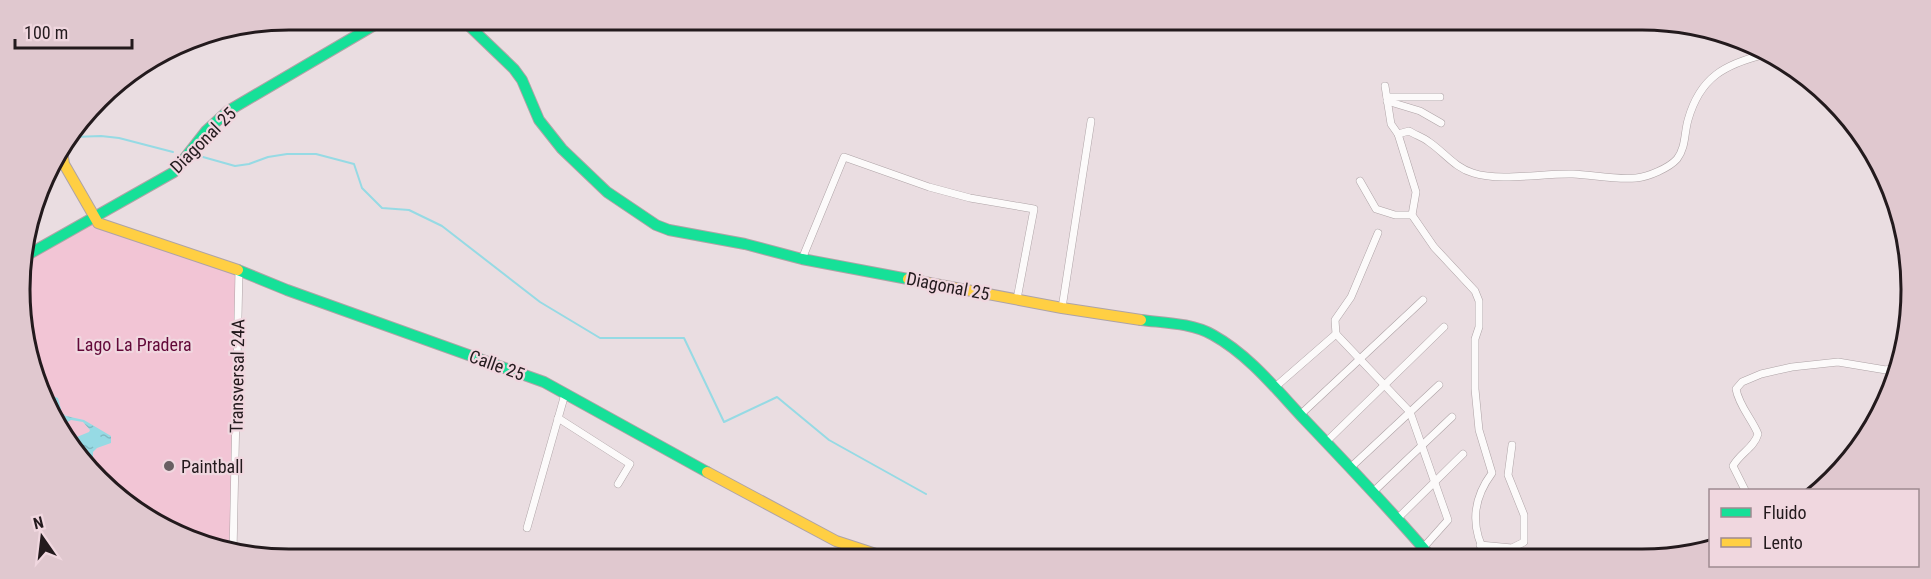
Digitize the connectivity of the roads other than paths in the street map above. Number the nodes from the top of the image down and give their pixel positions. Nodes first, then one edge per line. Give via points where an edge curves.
1 (357, 30) edge
2 (366, 30) edge
3 (473, 30) edge
4 (351, 39) junction
5 (1755, 57) edge
6 (1385, 86) dead end
7 (1440, 97) dead end
8 (1387, 99) junction
9 (1091, 121) dead end
10 (1441, 123) dead end
11 (1398, 134) junction
12 (64, 162) edge
13 (1360, 181) dead end
14 (1412, 215) junction
15 (93, 217) junction
16 (1378, 233) dead end
17 (33, 252) edge
18 (802, 259) junction
19 (239, 270) junction
20 (1017, 299) junction
21 (1423, 300) dead end
22 (1062, 308) junction
23 (1444, 327) dead end
24 (1336, 334) junction
25 (1361, 360) junction
26 (1888, 369) edge
27 (1385, 385) junction
28 (1439, 386) dead end
29 (1274, 388) junction
30 (565, 394) junction
31 (1410, 412) junction
32 (1300, 415) junction
33 (1452, 417) dead end
34 (558, 418) junction
35 (1326, 442) junction
36 (1512, 445) dead end
37 (1423, 446) junction
38 (1463, 454) dead end
39 (1350, 468) junction
40 (1492, 473) junction
41 (1508, 475) junction
42 (1436, 481) junction
43 (618, 484) dead end
44 (1744, 489) edge
45 (1373, 492) junction
46 (1397, 519) junction
47 (526, 528) dead end
48 (233, 543) edge
49 (1480, 545) junction
50 (1423, 548) joint
51 (861, 549) edge
52 (1482, 549) edge

1 - 4 street, Diagonal 25
2 - 4 street, Diagonal 25
3 - 18 street, Diagonal 25 via 514,69 539,120 562,149 607,192 669,230
4 - 15 street, Diagonal 25 via 228,111 174,172
5 - 11 street via 1737,61 1714,74 1695,103 1682,152 1674,162 1636,178 1570,174 1502,177 1473,173 1409,131
6 - 8 street
7 - 8 street
8 - 10 street
8 - 11 street via 1391,124
9 - 22 street
11 - 14 street via 1416,192
12 - 15 street
13 - 14 street via 1376,209
14 - 40 street via 1479,301 1475,389 1479,430
15 - 17 street, Diagonal 25
15 - 19 street, Calle 25 via 98,223
16 - 24 street via 1351,297 1335,320
18 - 20 street, Diagonal 25
18 - 20 street via 844,156 929,188 1034,209
19 - 30 street, Calle 25 via 544,382
19 - 48 street, Transversal 24A
20 - 22 street, Diagonal 25
21 - 25 street
22 - 29 street, Diagonal 25 via 1209,331
23 - 27 street
24 - 25 street
24 - 29 street
25 - 27 street
25 - 32 street
26 - 44 street via 1838,362 1777,370 1742,382 1736,389 1738,398 1758,434 1733,466
27 - 31 street
27 - 35 street
28 - 31 street
29 - 32 street, Diagonal 25
30 - 34 street
30 - 51 street, Calle 25 via 836,541
31 - 37 street
31 - 39 street
32 - 35 street, Diagonal 25
33 - 37 street
34 - 43 street via 630,464
34 - 47 street
35 - 39 street, Diagonal 25
36 - 41 street
37 - 42 street
37 - 45 street
38 - 42 street
39 - 45 street, Diagonal 25
40 - 41 street
40 - 49 street via 1475,510
41 - 49 street via 1524,515 1524,542 1512,548
42 - 46 street
42 - 50 street via 1448,520
45 - 46 street, Diagonal 25
46 - 50 street, Diagonal 25
49 - 52 street

